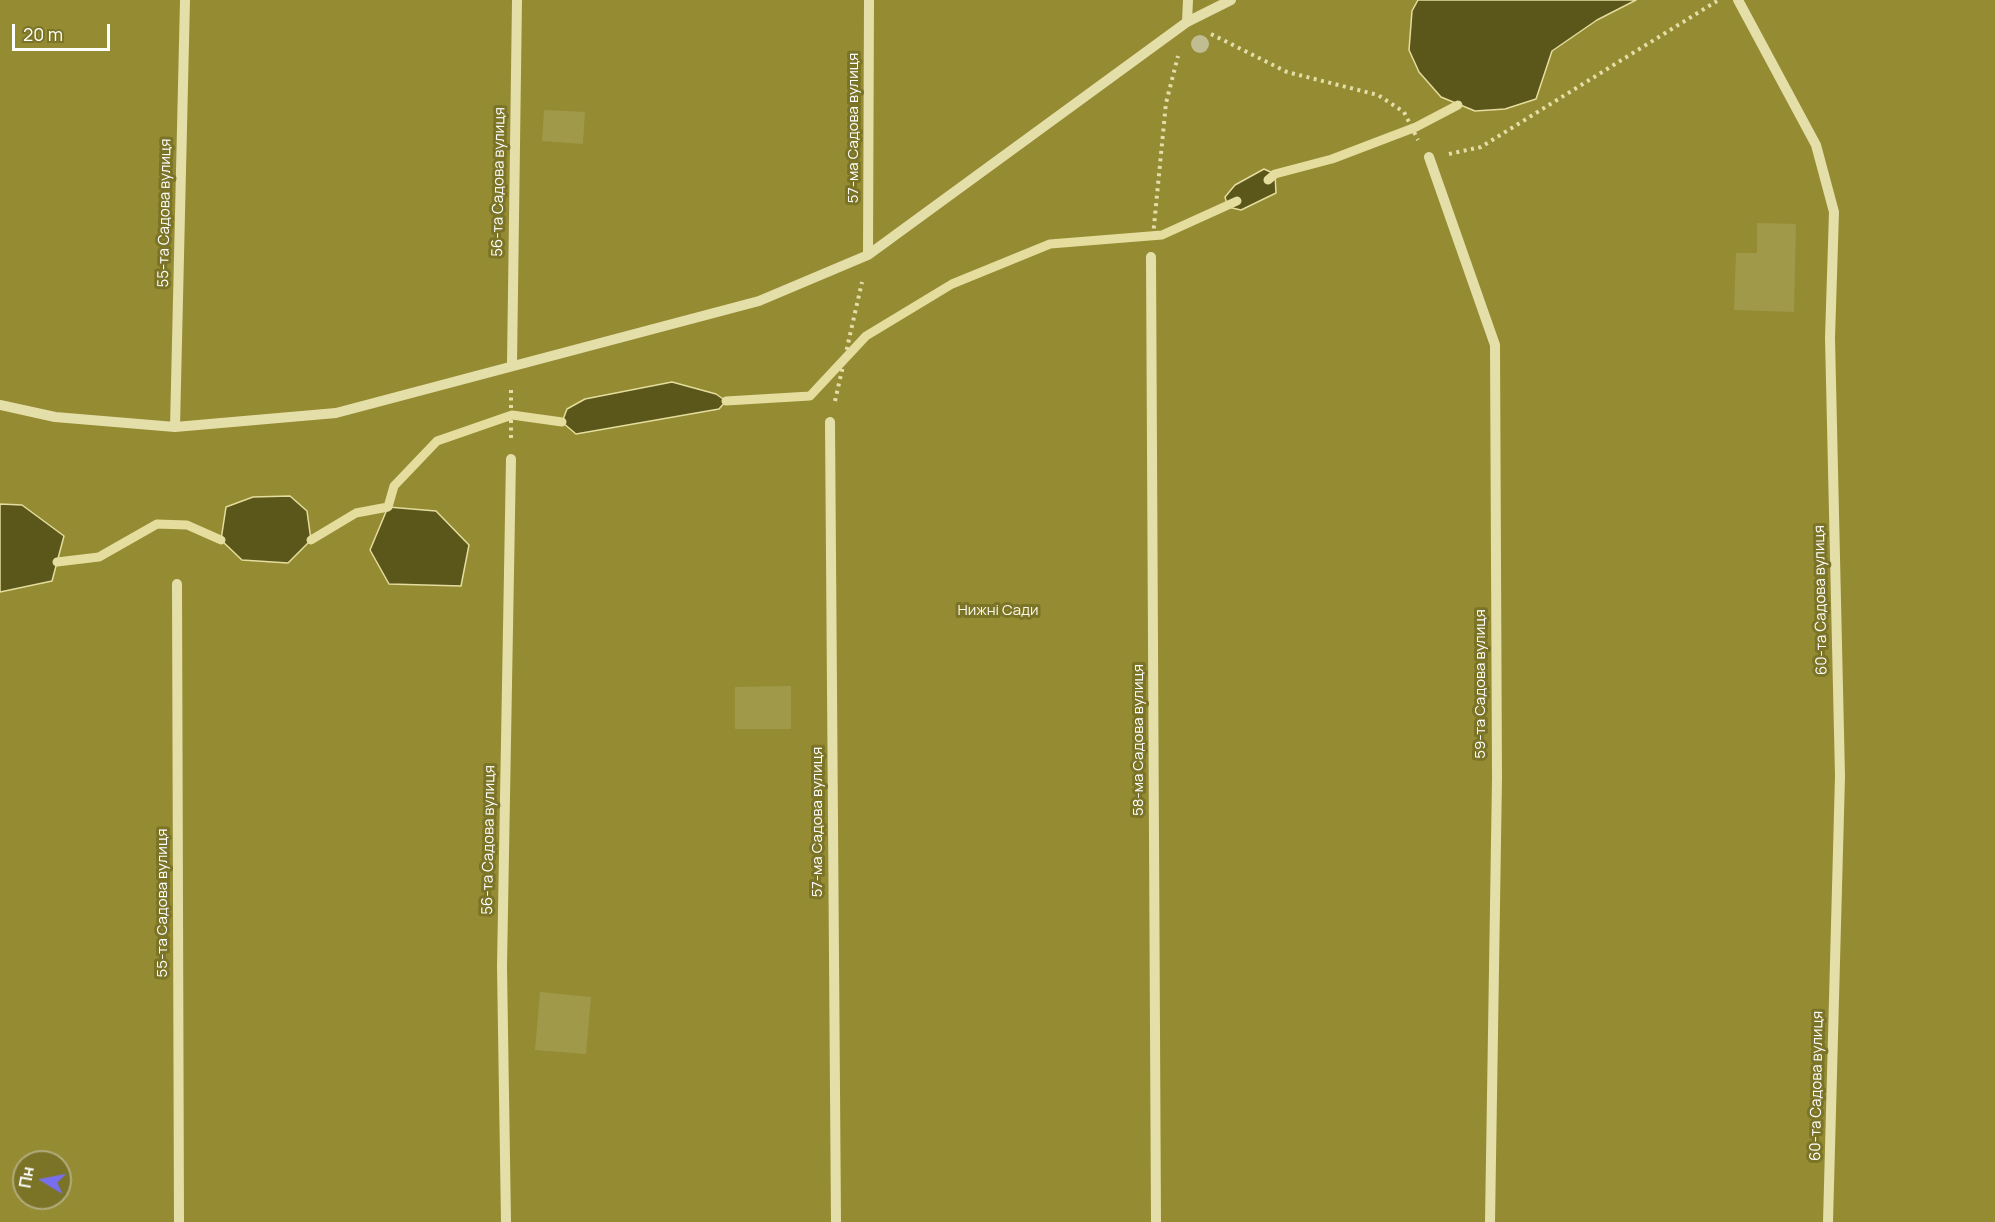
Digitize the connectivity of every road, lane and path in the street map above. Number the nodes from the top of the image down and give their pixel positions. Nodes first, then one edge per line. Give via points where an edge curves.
1 (185, 0) edge
2 (516, 0) edge
3 (869, 0) edge
4 (1188, 0) edge
5 (1231, 0) edge
6 (1719, 0) edge
7 (1738, 0) edge
8 (1187, 22) junction
9 (1417, 139) dead end
10 (1429, 158) joint
11 (1156, 214) dead end
12 (868, 255) junction
13 (1151, 257) dead end
14 (512, 364) junction
15 (512, 392) dead end
16 (836, 393) dead end
17 (0, 405) edge
18 (830, 422) dead end
19 (175, 427) junction
20 (511, 438) dead end
21 (511, 459) dead end
22 (177, 584) dead end
23 (180, 1222) edge
24 (506, 1222) edge
25 (836, 1222) edge
26 (1156, 1222) edge
27 (1490, 1222) edge
28 (1828, 1222) edge

1 - 19 street, 55-та Садова вулиця
2 - 14 street, 56-та Садова вулиця
3 - 12 street, 57-ма Садова вулиця
4 - 8 street
5 - 8 street
6 - 10 path via 1481,147
7 - 28 street, 60-та Садова вулиця via 1816,145 1834,212 1830,338 1840,776
8 - 9 path via 1287,72 1378,95 1404,112
8 - 11 path via 1166,103
8 - 12 street
10 - 27 street, 59-та Садова вулиця via 1495,345 1497,778
12 - 14 street via 759,301
12 - 16 path
13 - 26 street, 58-ма Садова вулиця
14 - 19 street via 336,412
15 - 20 path
17 - 19 street via 56,417
18 - 25 street, 57-ма Садова вулиця
21 - 24 street, 56-та Садова вулиця via 502,966
22 - 23 street, 55-та Садова вулиця

